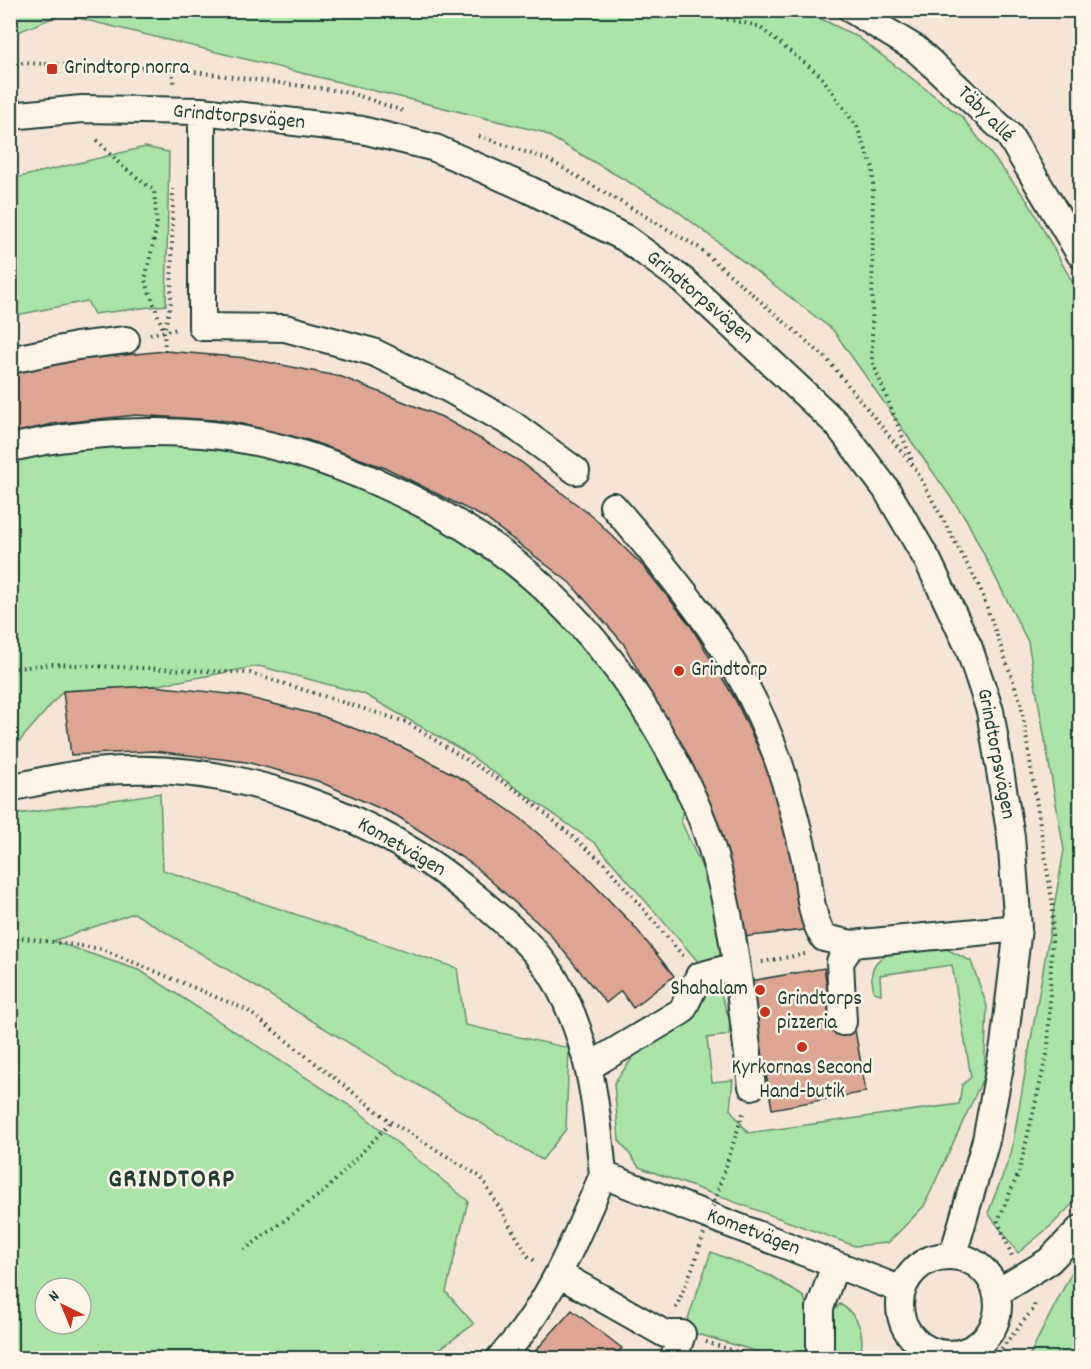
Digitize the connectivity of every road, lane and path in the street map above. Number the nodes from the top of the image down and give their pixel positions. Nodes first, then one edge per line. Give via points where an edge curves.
1 (686, 10) edge
2 (852, 10) edge
3 (11, 66) edge
4 (172, 69) junction
5 (202, 111) junction
6 (176, 112) junction
7 (415, 115) dead end
8 (10, 116) edge
9 (471, 134) dead end
10 (97, 140) dead end
11 (174, 178) dead end
12 (1080, 254) edge
13 (202, 327) junction
14 (164, 331) junction
15 (126, 340) joint
16 (165, 351) dead end
17 (10, 360) edge
18 (10, 448) edge
19 (915, 468) junction
20 (576, 471) dead end
21 (613, 506) dead end
22 (10, 669) edge
23 (10, 788) edge
24 (1018, 928) junction
25 (12, 936) edge
26 (852, 944) junction
27 (805, 954) dead end
28 (736, 966) junction
29 (10, 971) edge
30 (699, 976) junction
31 (843, 1022) dead end
32 (590, 1066) junction
33 (752, 1086) joint
34 (391, 1122) junction
35 (603, 1175) junction
36 (1080, 1229) edge
37 (243, 1250) dead end
38 (954, 1255) junction
39 (1014, 1260) dead end
40 (835, 1265) junction
41 (559, 1274) junction
42 (902, 1290) junction
43 (998, 1292) junction
44 (1036, 1302) dead end
45 (674, 1334) junction
46 (917, 1352) edge
47 (500, 1359) edge
48 (674, 1359) edge
49 (757, 1359) edge
50 (820, 1359) edge
51 (994, 1359) edge

1 - 19 path via 758,26 821,76 857,127 873,168 872,361
2 - 12 street, Täby allé via 916,49 1009,135
3 - 4 path via 23,63
4 - 6 path
4 - 7 path via 348,92
5 - 6 street, Grindtorpsvägen
5 - 13 street
5 - 24 street, Grindtorpsvägen via 362,130 425,145 528,189 625,238 684,280 837,424 886,489 928,561 969,648 990,711 1011,837
6 - 8 street, Grindtorpsvägen via 82,109
9 - 19 path via 549,160 698,247 827,358
10 - 14 path via 154,191 156,225 145,280
11 - 14 path via 171,303
13 - 14 path
13 - 20 street via 285,328 373,352 512,424
14 - 15 path
14 - 16 path
15 - 17 street
18 - 28 street via 101,432 203,434 249,442 290,451 392,489 496,549 531,576 600,647 648,714 703,823
19 - 39 path via 980,588 1021,703 1053,907 1048,1050 1019,1172 998,1221
21 - 26 street via 696,605 742,679 780,765 805,860 815,925 824,938
22 - 30 path via 52,664 250,673 406,722 522,794 605,864
23 - 32 street, Kometvägen via 96,772 149,771 259,786 339,813 451,876 527,942 556,981
24 - 26 street
24 - 38 street, Grindtorpsvägen via 1004,1045 990,1119
25 - 29 path
25 - 34 path via 102,950 247,1010
26 - 31 street via 840,962
27 - 28 path
28 - 30 street
28 - 33 street
30 - 32 street via 682,1011
32 - 35 street, Kometvägen
33 - 45 path, bridge
34 - 37 path via 326,1190
34 - 41 path via 481,1178 528,1256
35 - 40 street, Kometvägen
35 - 41 street
36 - 43 street via 1049,1261
38 - 42 street via 922,1264
38 - 43 street via 982,1267
40 - 42 street, Kometvägen
40 - 50 street via 820,1308
41 - 45 street
41 - 47 street via 522,1336
42 - 46 street via 903,1321
43 - 46 street via 995,1326 985,1340 971,1350 954,1354
44 - 51 path
45 - 48 street
45 - 49 path

